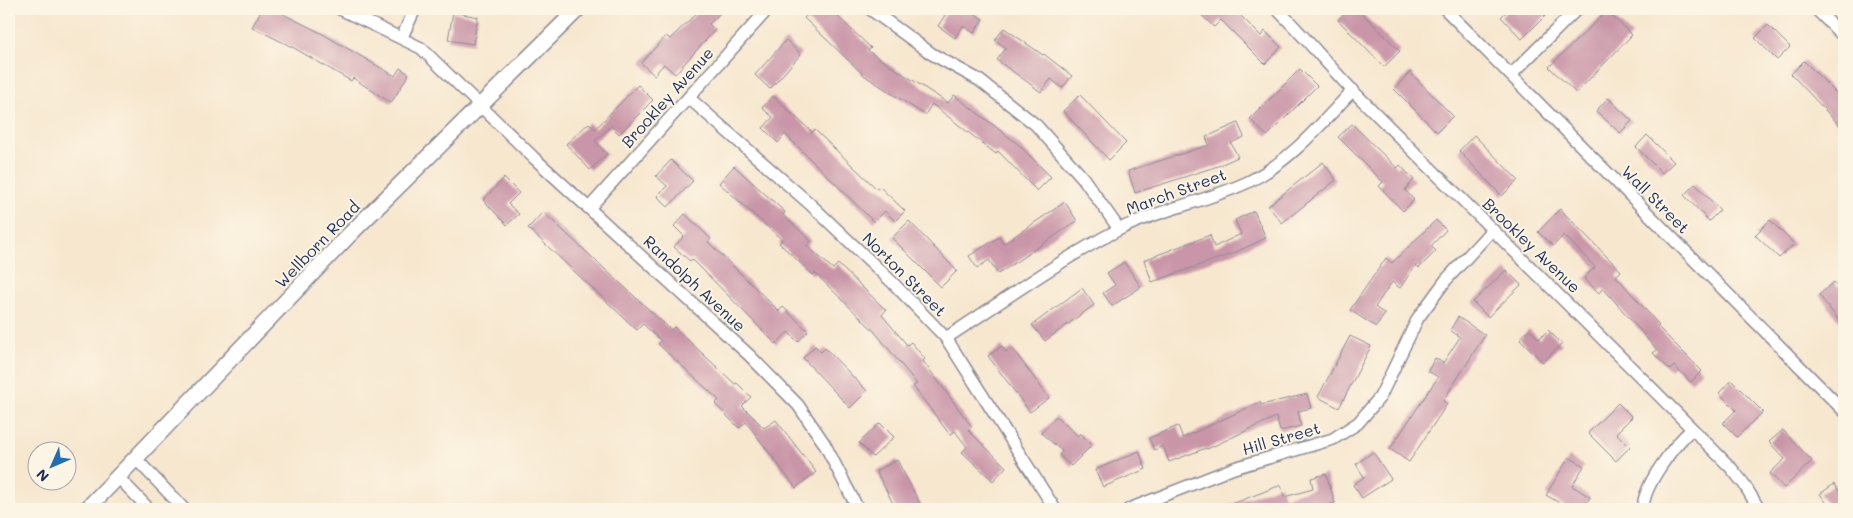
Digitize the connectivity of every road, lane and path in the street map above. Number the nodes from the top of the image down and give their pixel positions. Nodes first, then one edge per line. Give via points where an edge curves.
1 (340, 9) edge
2 (415, 9) edge
3 (578, 9) edge
4 (768, 9) edge
5 (870, 9) edge
6 (1277, 9) edge
7 (1445, 9) edge
8 (1577, 9) edge
9 (1816, 9) edge
10 (1843, 32) edge
11 (402, 37) junction
12 (1510, 75) junction
13 (1353, 90) junction
14 (689, 98) junction
15 (480, 106) junction
16 (590, 207) junction
17 (1119, 229) junction
18 (1492, 230) junction
19 (946, 338) junction
20 (1844, 411) edge
21 (1692, 429) junction
22 (136, 459) junction
23 (118, 477) junction
24 (87, 509) edge
25 (149, 509) edge
26 (184, 509) edge
27 (858, 509) edge
28 (1055, 509) edge
29 (1130, 509) edge
30 (1643, 509) edge
31 (1759, 509) edge

1 - 11 street, Randolph Avenue
2 - 11 street
3 - 15 street, Wellborn Road
4 - 14 street, Brookley Avenue
5 - 17 street via 932,54 978,80 1036,125 1083,178
6 - 13 street, Brookley Avenue
7 - 12 street, Wall Street
8 - 12 street
9 - 10 street
11 - 15 street, Randolph Avenue via 431,56
12 - 20 street, Wall Street
13 - 17 street, March Street via 1299,147 1272,168 1224,192
13 - 18 street, Brookley Avenue
14 - 16 street, Brookley Avenue
14 - 19 street, Norton Street via 810,204
15 - 16 street, Randolph Avenue
15 - 22 street, Wellborn Road via 351,233
16 - 27 street, Randolph Avenue via 798,405 824,443
17 - 19 street, March Street via 1057,265
18 - 21 street, Brookley Avenue via 1533,267
18 - 29 street, Hill Street via 1446,280 1418,318 1380,397 1358,423 1334,439 1234,468
19 - 28 street, Norton Street
21 - 30 street via 1678,441 1659,470
21 - 31 street, Brookley Avenue via 1732,469
22 - 23 street, Wellborn Road
22 - 26 street
23 - 24 street, Wellborn Road
23 - 25 street

